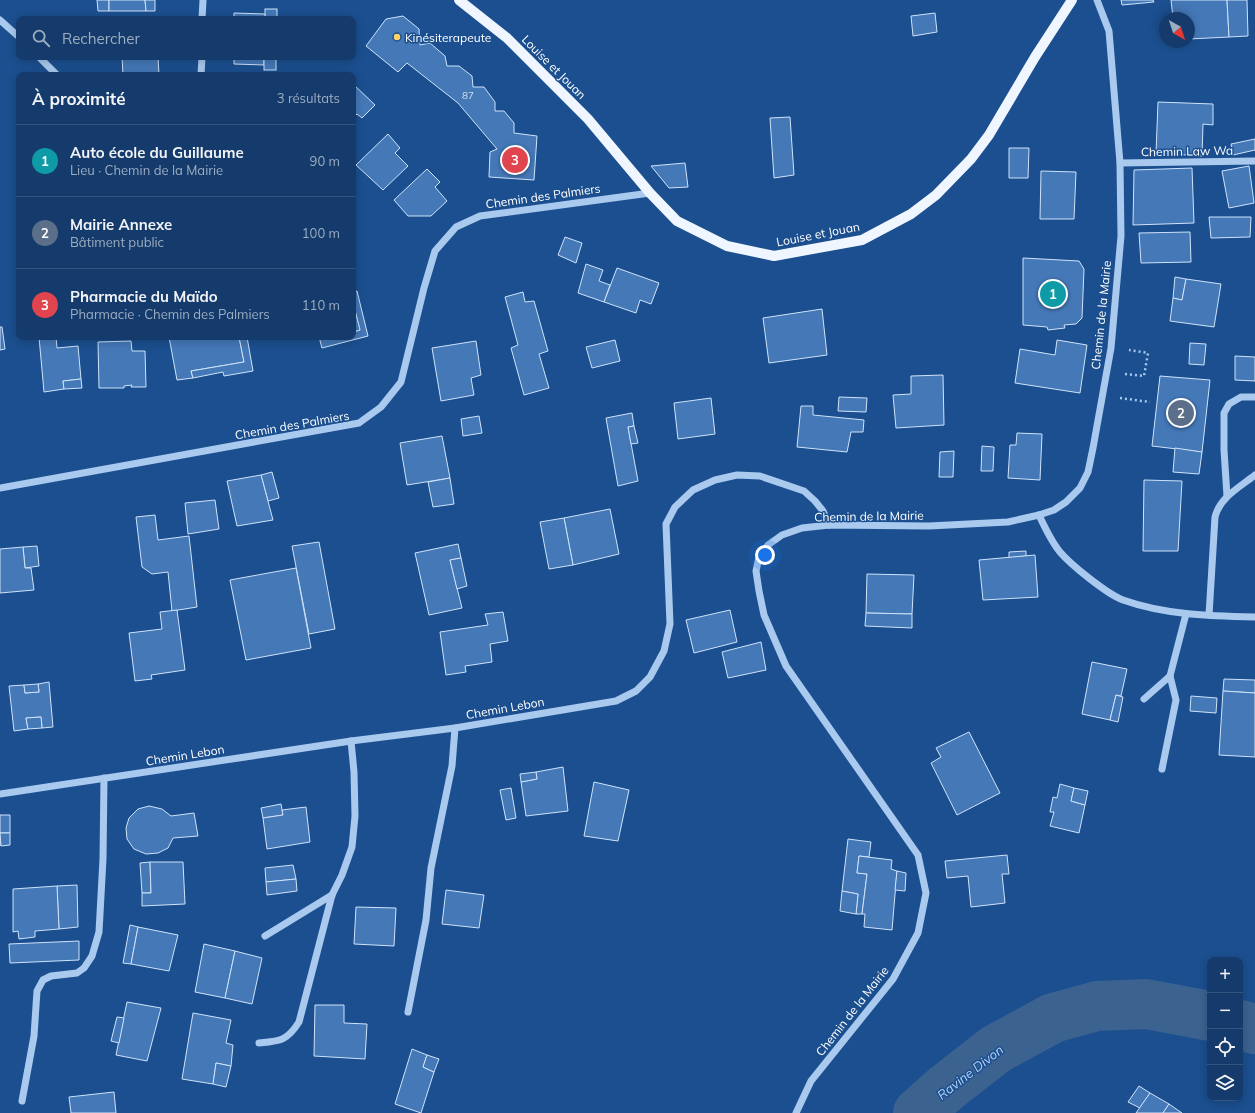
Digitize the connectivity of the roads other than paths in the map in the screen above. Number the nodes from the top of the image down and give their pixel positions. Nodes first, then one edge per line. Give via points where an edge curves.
1 (203, 0) edge
2 (459, 0) edge
3 (1072, 0) edge
4 (1097, 0) edge
5 (202, 16) edge
6 (2, 21) edge
7 (16, 34) edge
8 (42, 60) edge
9 (202, 60) edge
10 (55, 72) edge
11 (201, 72) edge
12 (1255, 161) edge
13 (1120, 163) junction
14 (650, 193) junction
15 (1255, 397) edge
16 (1255, 475) edge
17 (0, 488) edge
18 (1227, 496) junction
19 (1039, 515) junction
20 (829, 525) junction
21 (1186, 614) junction
22 (1209, 616) junction
23 (1255, 617) edge
24 (1170, 676) junction
25 (1144, 699) dead end
26 (455, 728) junction
27 (351, 741) junction
28 (1162, 769) dead end
29 (104, 778) junction
30 (0, 794) edge
31 (332, 895) junction
32 (265, 936) dead end
33 (408, 1012) dead end
34 (259, 1043) dead end
35 (22, 1101) dead end
36 (796, 1113) edge

1 - 5 street
2 - 14 main road, Louise et Jouan via 507,38 582,114
3 - 14 main road, Louise et Jouan via 989,135 971,159 936,195 911,214 862,240 774,256 727,246 677,221
4 - 13 street, Chemin de la Mairie via 1109,31
6 - 7 street
8 - 10 street
9 - 11 street
12 - 13 street, Chemin Law Wa
13 - 19 street, Chemin de la Mairie via 1121,236 1111,348 1094,448 1088,472 1080,488 1054,510
14 - 17 street, Chemin des Palmiers via 480,216 456,227 436,251 424,288 401,382 381,407 359,423
15 - 18 street via 1241,397 1229,404 1224,413
16 - 18 street
18 - 22 street via 1217,509 1215,517
19 - 20 street, Chemin de la Mairie via 1008,522 929,526
19 - 21 street via 1048,535 1060,552 1091,580 1121,599
20 - 26 street, Chemin Lebon via 824,511 804,492 760,476 737,476 715,480 692,490 675,507 666,524 670,624 664,651 650,677 636,690 616,701
20 - 36 street, Chemin de la Mairie via 802,528 782,535 768,545 759,557 756,571 764,615 786,666 918,855 926,893 918,933 893,979 811,1081
21 - 22 street
21 - 24 street
22 - 23 street
24 - 25 street
24 - 28 street via 1176,700
26 - 27 street, Chemin Lebon
26 - 33 street via 452,766 431,868 426,920
27 - 29 street, Chemin Lebon
27 - 31 street via 355,816 352,847
29 - 30 street, Chemin Lebon
29 - 35 street via 103,859 98,932 92,956 77,973 51,976 43,980 37,990 34,1036
31 - 32 street
31 - 34 street via 299,1022 285,1039

